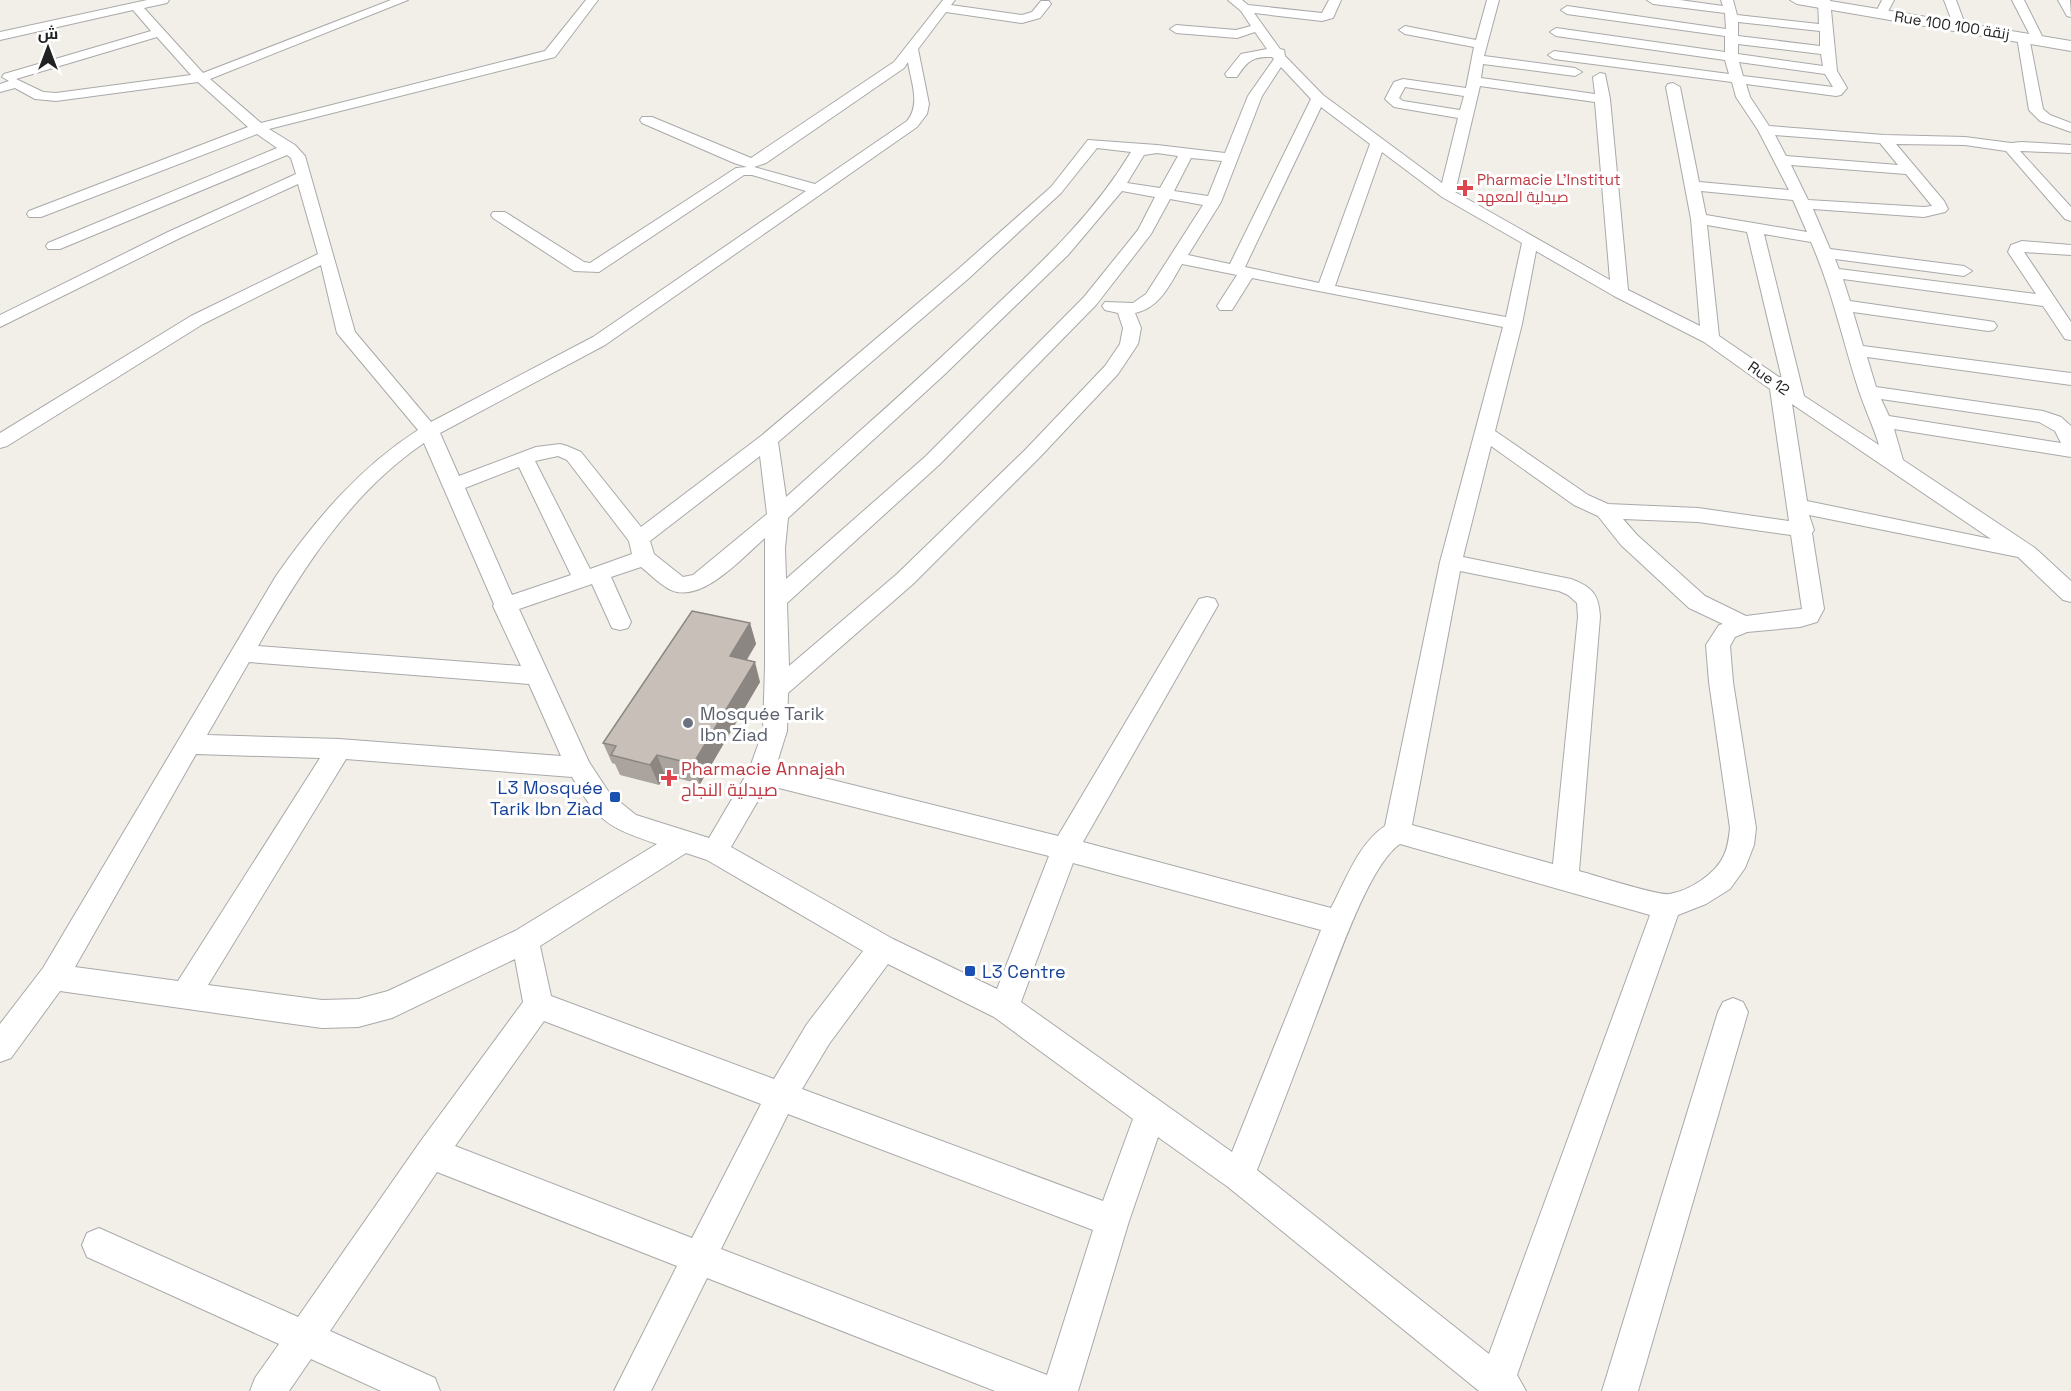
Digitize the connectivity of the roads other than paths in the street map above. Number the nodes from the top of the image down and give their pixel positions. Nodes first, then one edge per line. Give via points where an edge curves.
1 (163, 0) edge
2 (402, 0) edge
3 (592, 0) edge
4 (1269, 0) edge
5 (1335, 0) edge
6 (1493, 0) edge
7 (1653, 0) edge
8 (1797, 0) edge
9 (1950, 0) edge
10 (2018, 0) edge
11 (2064, 0) edge
12 (1825, 2) edge
13 (139, 3) edge
14 (946, 4) edge
15 (1045, 4) dead end
16 (1239, 4) edge
17 (1569, 5) edge
18 (1885, 7) edge
19 (1260, 10) junction
20 (2071, 13) edge
21 (1637, 15) junction
22 (1729, 20) edge
23 (1259, 27) junction
24 (1960, 27) junction
25 (1824, 28) junction
26 (1176, 29) dead end
27 (1405, 30) dead end
28 (160, 32) junction
29 (1556, 32) junction
30 (0, 36) edge
31 (2031, 39) junction
32 (1634, 42) junction
33 (1482, 45) junction
34 (2071, 46) edge
35 (912, 50) junction
36 (1827, 51) junction
37 (1279, 56) junction
38 (1731, 58) junction
39 (1477, 59) junction
40 (1554, 62) junction
41 (1632, 64) junction
42 (1830, 71) junction
43 (1232, 74) dead end
44 (201, 78) junction
45 (6, 79) edge
46 (1739, 80) junction
47 (1472, 87) junction
48 (1674, 87) dead end
49 (1317, 98) junction
50 (1603, 99) junction
51 (1466, 115) junction
52 (647, 120) dead end
53 (258, 128) junction
54 (2071, 128) edge
55 (1765, 130) junction
56 (1884, 140) junction
57 (1378, 142) junction
58 (290, 148) junction
59 (2013, 148) junction
60 (1143, 149) junction
61 (2071, 149) edge
62 (1186, 154) junction
63 (1231, 158) junction
64 (1780, 160) junction
65 (1911, 170) junction
66 (304, 176) junction
67 (1118, 186) junction
68 (1691, 186) junction
69 (816, 189) junction
70 (1447, 194) junction
71 (1164, 195) junction
72 (1800, 200) junction
73 (1213, 202) junction
74 (35, 214) dead end
75 (499, 215) dead end
76 (2071, 216) edge
77 (1699, 219) junction
78 (1754, 227) junction
79 (1817, 238) junction
80 (1530, 242) junction
81 (54, 246) dead end
82 (2071, 250) edge
83 (1824, 254) junction
84 (327, 256) junction
85 (1179, 258) junction
86 (1241, 271) junction
87 (1964, 271) dead end
88 (1833, 273) junction
89 (1325, 289) junction
90 (1620, 292) junction
91 (1090, 300) junction
92 (2047, 301) junction
93 (1841, 305) junction
94 (1226, 306) dead end
95 (1125, 309) junction
96 (0, 322) edge
97 (1513, 324) junction
98 (1988, 327) dead end
99 (2071, 335) edge
100 (1710, 338) junction
101 (1856, 350) junction
102 (2071, 379) edge
103 (1787, 390) junction
104 (1868, 391) junction
105 (1882, 422) junction
106 (429, 431) junction
107 (1484, 432) junction
108 (768, 440) junction
109 (0, 442) edge
110 (2071, 445) edge
111 (2071, 451) edge
112 (524, 459) junction
113 (1894, 463) junction
114 (454, 485) junction
115 (1798, 506) junction
116 (1605, 511) junction
117 (778, 516) junction
118 (1803, 530) junction
119 (641, 548) junction
120 (2026, 553) junction
121 (1451, 562) junction
122 (591, 576) junction
123 (2071, 594) edge
124 (775, 600) junction
125 (1207, 605) dead end
126 (504, 606) junction
127 (620, 622) dead end
128 (1744, 624) junction
129 (242, 653) junction
130 (537, 676) junction
131 (776, 690) junction
132 (190, 744) junction
133 (339, 749) junction
134 (579, 767) junction
135 (761, 773) junction
136 (1397, 832) junction
137 (682, 842) junction
138 (1065, 849) junction
139 (715, 851) junction
140 (1565, 877) junction
141 (1667, 907) junction
142 (1338, 922) junction
143 (525, 940) junction
144 (883, 948) junction
145 (53, 976) junction
146 (187, 993) junction
147 (538, 1005) junction
148 (1004, 1007) junction
149 (1733, 1012) dead end
150 (0, 1048) edge
151 (781, 1096) junction
152 (1151, 1113) junction
153 (430, 1153) junction
154 (1239, 1176) junction
155 (1112, 1221) junction
156 (99, 1245) dead end
157 (700, 1258) junction
158 (303, 1337) junction
159 (1503, 1387) edge
160 (268, 1391) edge
161 (422, 1391) edge
162 (632, 1391) edge
163 (1041, 1391) edge
164 (1060, 1391) edge
165 (1620, 1391) edge

1 - 13 street
2 - 44 street
3 - 53 street via 550,54
4 - 19 street
5 - 19 street via 1329,15 1322,17
6 - 33 street
7 - 22 street
8 - 12 street, Rue 100 زنقة 100
9 - 24 street
10 - 31 street
11 - 20 street
12 - 18 street, Rue 100 زنقة 100
12 - 25 street
13 - 28 street
13 - 30 street
14 - 15 street via 1022,19 1036,15
14 - 35 street
16 - 19 street
16 - 23 street, Rue 12
17 - 21 street
17 - 29 street
18 - 24 street, Rue 100 زنقة 100
21 - 22 street
21 - 32 street
22 - 25 street
22 - 36 street
22 - 38 street
23 - 26 street via 1237,34
23 - 37 street, Rue 12
24 - 31 street, Rue 100 زنقة 100
25 - 36 street
27 - 33 street
28 - 44 street
28 - 45 street
29 - 32 street
29 - 40 street
31 - 34 street, Rue 100 زنقة 100
31 - 54 street via 2036,110
32 - 38 street
32 - 41 street
33 - 39 street
35 - 52 street via 855,97 757,162 739,160
35 - 69 street via 922,104 920,114 912,124
36 - 42 street
37 - 43 street via 1246,54
37 - 49 street, Rue 12
37 - 63 street via 1255,96
38 - 42 street
38 - 46 street
39 - 40 street
39 - 47 street
40 - 41 street
40 - 50 street via 1606,77
41 - 46 street
42 - 46 street via 1839,91
44 - 45 street via 56,97 40,96
44 - 53 street
46 - 55 street via 1737,96
47 - 50 street
47 - 51 street
47 - 51 street via 1406,83 1399,85 1392,99 1399,104
48 - 68 street
49 - 57 street, Rue 12
49 - 86 street
50 - 90 street
51 - 70 street
53 - 58 street
53 - 74 street
55 - 56 street
55 - 64 street
56 - 59 street via 1965,141
56 - 65 street
57 - 70 street, Rue 12
57 - 89 street
58 - 66 street via 298,156
58 - 81 street
59 - 61 street
59 - 76 street via 2015,155
60 - 62 street
60 - 67 street
60 - 108 street via 1093,143 1056,190
62 - 63 street
62 - 71 street
63 - 73 street
64 - 65 street
64 - 72 street
65 - 72 street via 1940,209 1924,212
66 - 84 street
66 - 96 street
67 - 71 street
67 - 117 street via 1062,252
68 - 72 street
68 - 77 street
69 - 75 street via 741,171 593,268 580,267
69 - 106 street via 599,341
70 - 80 street, Rue 12
71 - 73 street
71 - 91 street via 1145,231
72 - 79 street
73 - 85 street
77 - 78 street
77 - 100 street
78 - 79 street
78 - 103 street
79 - 83 street
80 - 90 street, Rue 12
80 - 97 street
82 - 92 street via 2017,248
83 - 87 street
83 - 88 street
84 - 106 street via 346,333
84 - 109 street via 196,320
85 - 86 street
85 - 95 street via 1149,303
86 - 89 street
86 - 94 street
88 - 92 street
88 - 93 street
89 - 97 street
90 - 100 street, Rue 12
91 - 95 street
91 - 124 street via 933,460
92 - 99 street
93 - 98 street
93 - 101 street
95 - 131 street via 1132,328 1130,344 1113,370 905,579
97 - 107 street
100 - 103 street, Rue 12
101 - 102 street
101 - 104 street
103 - 113 street, Rue 12
103 - 115 street
104 - 105 street
104 - 110 street via 2043,417 2061,425
105 - 111 street
105 - 113 street
106 - 114 street
106 - 129 street via 342,506 303,552
107 - 116 street via 1581,500
107 - 121 street
108 - 117 street
108 - 119 street
112 - 114 street
112 - 119 street via 550,450 574,456
112 - 122 street
113 - 120 street, Rue 12
114 - 126 street
115 - 118 street
115 - 120 street
116 - 118 street via 1698,514
116 - 128 street via 1629,540 1696,602
117 - 119 street via 695,583 672,582
117 - 124 street
118 - 128 street via 1813,609 1809,616
119 - 122 street
120 - 123 street, Rue 12
121 - 136 street
121 - 140 street via 1563,584 1576,589 1588,601
122 - 126 street
122 - 127 street
124 - 131 street
125 - 138 street
126 - 130 street
128 - 141 street via 1727,631 1718,645 1743,828 1742,849 1724,878 1709,890
129 - 130 street
129 - 132 street
130 - 134 street
131 - 135 street via 775,731
132 - 133 street
132 - 145 street
133 - 134 street
133 - 146 street
134 - 137 street via 602,801 627,823
135 - 138 street
135 - 139 street
136 - 140 street
136 - 142 street via 1382,842 1372,856
137 - 139 street
137 - 143 street
138 - 142 street
138 - 148 street
139 - 144 street
140 - 141 street
141 - 159 street
142 - 154 street
143 - 146 street via 392,1004 358,1013 322,1014
143 - 147 street
144 - 148 street
144 - 151 street via 818,1034
145 - 146 street
145 - 150 street
147 - 151 street
147 - 153 street
148 - 152 street
149 - 165 street
151 - 155 street
151 - 157 street
152 - 154 street
152 - 155 street
153 - 157 street
153 - 158 street
154 - 159 street
155 - 164 street
156 - 158 street
157 - 162 street
157 - 163 street
158 - 160 street
158 - 161 street

